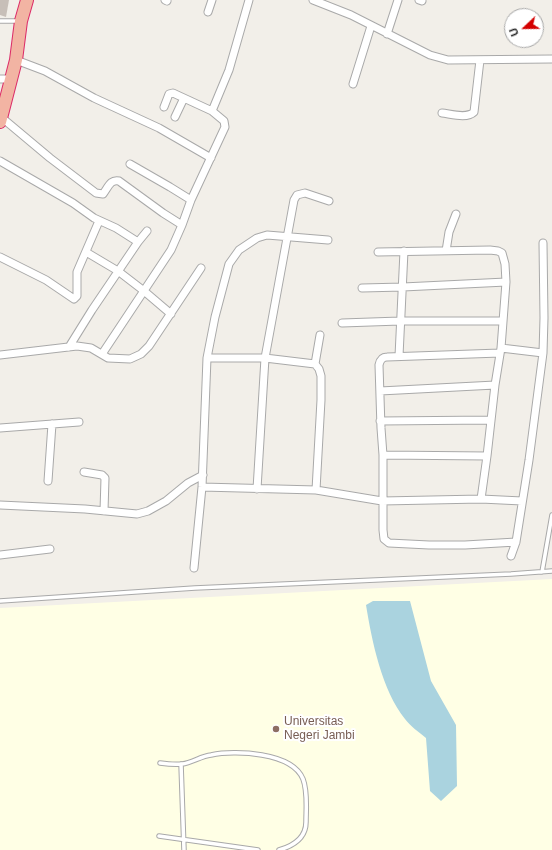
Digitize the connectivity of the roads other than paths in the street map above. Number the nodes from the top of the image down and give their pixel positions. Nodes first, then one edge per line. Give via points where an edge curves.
1 (27, 0) edge
2 (212, 0) edge
3 (249, 0) edge
4 (313, 0) edge
5 (398, 0) edge
6 (208, 12) dead end
7 (0, 21) edge
8 (22, 21) junction
9 (371, 26) junction
10 (387, 34) junction
11 (552, 58) edge
12 (16, 60) junction
13 (480, 60) junction
14 (5, 79) edge
15 (353, 84) dead end
16 (184, 98) junction
17 (164, 107) dead end
18 (212, 111) junction
19 (442, 113) dead end
20 (175, 117) dead end
21 (1, 119) edge
22 (211, 158) junction
23 (0, 161) edge
24 (130, 164) dead end
25 (191, 200) junction
26 (329, 201) dead end
27 (456, 214) dead end
28 (99, 221) junction
29 (182, 225) junction
30 (147, 231) dead end
31 (287, 236) junction
32 (328, 240) dead end
33 (138, 242) junction
34 (543, 243) dead end
35 (446, 250) junction
36 (404, 251) junction
37 (86, 252) junction
38 (378, 252) dead end
39 (0, 257) edge
40 (201, 268) dead end
41 (118, 271) junction
42 (506, 282) junction
43 (362, 288) dead end
44 (403, 288) junction
45 (144, 291) junction
46 (171, 314) junction
47 (552, 317) edge
48 (544, 318) junction
49 (400, 321) junction
50 (504, 321) junction
51 (342, 323) dead end
52 (320, 335) dead end
53 (69, 347) junction
54 (500, 351) junction
55 (102, 354) junction
56 (543, 354) junction
57 (0, 355) edge
58 (399, 356) junction
59 (207, 358) junction
60 (265, 358) junction
61 (314, 364) junction
62 (495, 385) junction
63 (380, 391) junction
64 (491, 420) junction
65 (380, 421) junction
66 (79, 422) dead end
67 (52, 424) junction
68 (0, 428) edge
69 (383, 455) junction
70 (488, 456) junction
71 (84, 472) dead end
72 (203, 475) junction
73 (48, 481) dead end
74 (202, 487) junction
75 (257, 489) junction
76 (316, 490) junction
77 (481, 499) junction
78 (382, 501) junction
79 (522, 501) junction
80 (0, 505) edge
81 (104, 511) junction
82 (552, 516) edge
83 (516, 542) junction
84 (50, 549) dead end
85 (0, 555) edge
86 (511, 556) dead end
87 (194, 568) dead end
88 (552, 571) edge
89 (542, 572) junction
90 (0, 601) edge
91 (160, 763) dead end
92 (181, 764) junction
93 (159, 836) dead end
94 (184, 840) junction
95 (184, 850) edge
96 (258, 850) edge
97 (279, 850) edge

1 - 8 highway
2 - 6 street
3 - 18 street via 228,70
4 - 9 street
5 - 10 street
7 - 8 lane
8 - 12 highway
9 - 10 street
9 - 15 street
10 - 13 street via 439,59
11 - 13 street
12 - 14 highway
12 - 22 street via 160,128
13 - 19 street via 474,112 466,115
14 - 21 highway
16 - 17 street via 170,94
16 - 18 street
16 - 20 street
18 - 22 street via 225,125
21 - 29 street via 97,194 104,193 113,181 119,181
22 - 25 street
23 - 28 street
24 - 25 street
25 - 29 street
26 - 31 street via 305,193 297,195
27 - 35 street
28 - 33 street
28 - 37 street
29 - 45 street via 171,250
30 - 33 street
31 - 32 street
31 - 59 street via 262,236 235,253 225,276
31 - 60 street
33 - 41 street
34 - 48 street
35 - 36 street
35 - 42 street via 501,252
36 - 38 street
36 - 44 street
37 - 39 street via 77,272 77,296 74,299 46,280
37 - 41 street
40 - 46 street
41 - 45 street
41 - 53 street
42 - 44 street
42 - 50 street
43 - 44 street
44 - 49 street
45 - 46 street
45 - 55 street
46 - 55 street via 141,354 130,359 116,359
47 - 48 street
48 - 56 street
49 - 50 street
49 - 51 street
49 - 58 street
50 - 54 street
52 - 61 street
53 - 55 street via 90,348
53 - 57 street
54 - 56 street
54 - 58 street
54 - 62 street
56 - 79 street
58 - 63 street via 380,360
59 - 60 street
59 - 72 street
60 - 61 street
60 - 75 street
61 - 76 street via 321,376
62 - 63 street
62 - 64 street
63 - 65 street
64 - 65 street
64 - 70 street
65 - 69 street
66 - 67 street
67 - 68 street
67 - 73 street
69 - 70 street
69 - 78 street
70 - 77 street
71 - 81 street via 102,475 104,478
72 - 74 street
72 - 81 street via 148,511 137,514
74 - 75 street
74 - 87 street
75 - 76 street
76 - 78 street
77 - 78 street
77 - 79 street
78 - 83 street via 383,535 389,543 465,545
79 - 83 street
80 - 81 street
82 - 89 lane
83 - 86 street
84 - 85 street
88 - 89 lane
89 - 90 lane via 195,588
91 - 92 lane
92 - 94 lane
92 - 97 lane via 224,753 263,755 285,762 294,768 303,778 306,828 295,844
93 - 94 lane
94 - 95 lane
94 - 96 lane

